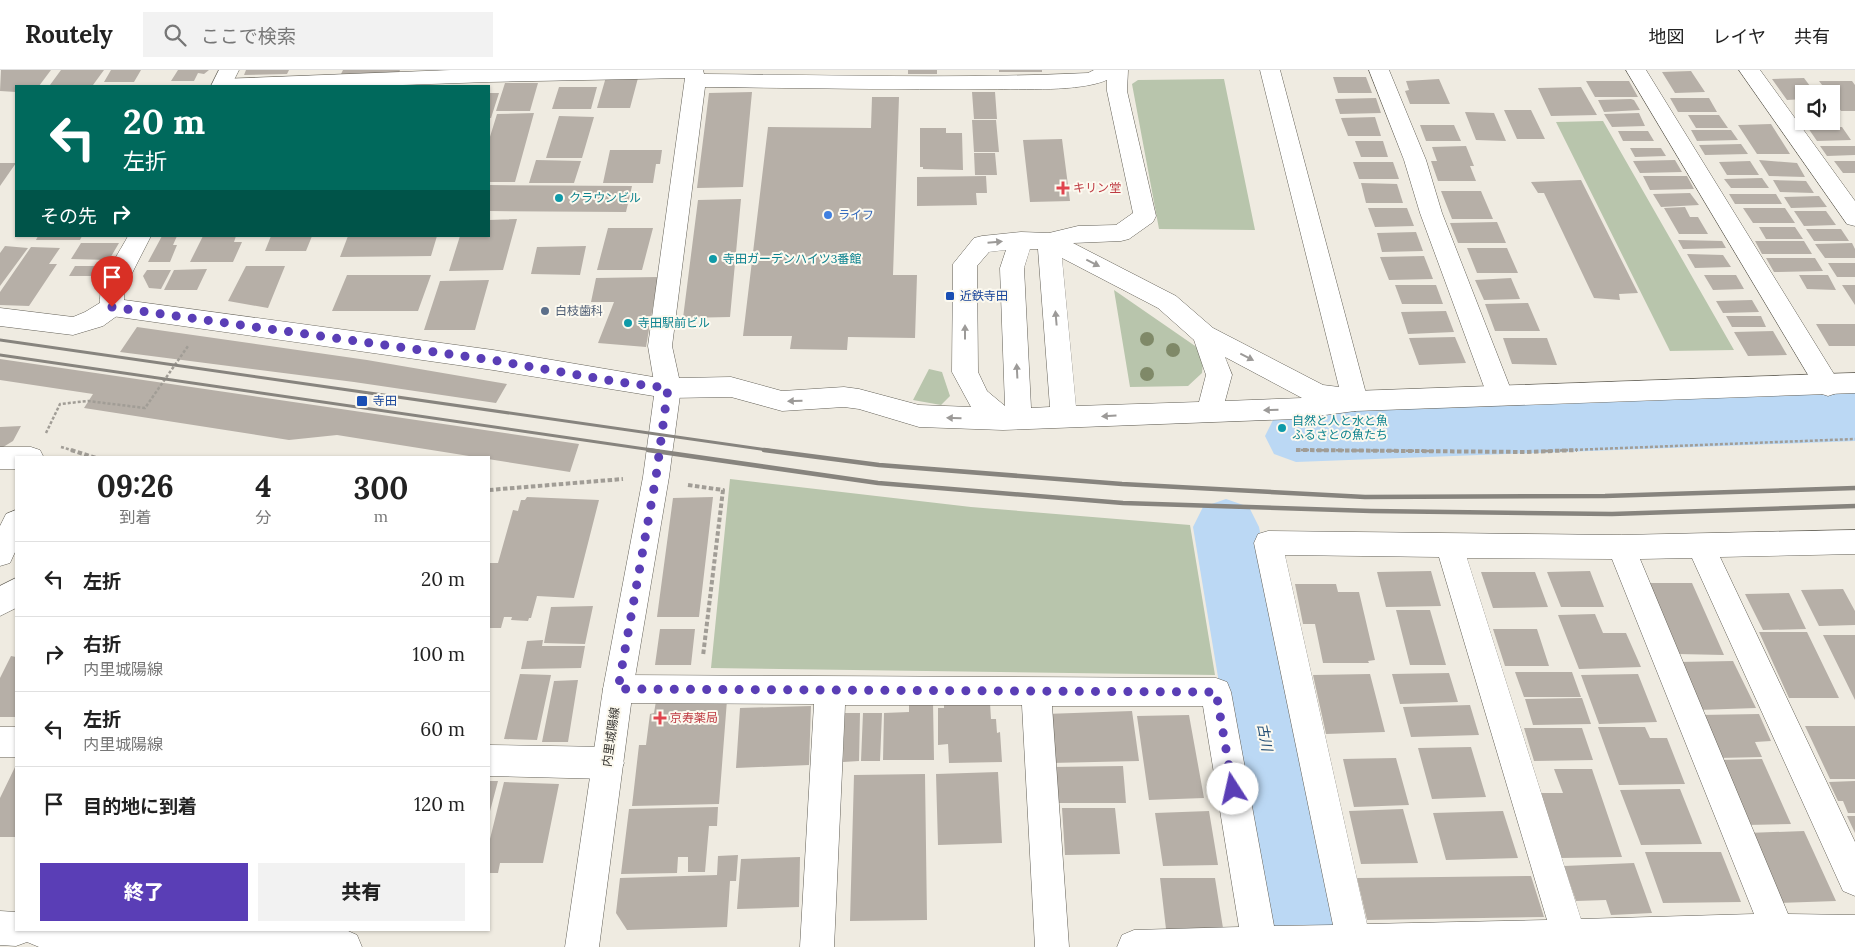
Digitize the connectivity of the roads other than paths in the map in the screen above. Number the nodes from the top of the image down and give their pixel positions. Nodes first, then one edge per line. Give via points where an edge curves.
1 (230, 70) edge
2 (1111, 70) edge
3 (1118, 70) edge
4 (1270, 70) edge
5 (1379, 70) edge
6 (1636, 70) edge
7 (1749, 70) edge
8 (694, 74) edge
9 (222, 85) edge
10 (245, 85) edge
11 (1855, 218) edge
12 (1121, 233) junction
13 (139, 237) edge
14 (1021, 240) junction
15 (1049, 241) junction
16 (1128, 281) junction
17 (112, 307) junction
18 (0, 317) edge
19 (1204, 335) junction
20 (1855, 384) edge
21 (1828, 386) junction
22 (668, 388) junction
23 (1500, 395) junction
24 (1354, 401) junction
25 (1209, 411) junction
26 (1064, 418) junction
27 (1011, 419) junction
28 (0, 458) edge
29 (15, 458) edge
30 (15, 524) edge
31 (1449, 545) junction
32 (1701, 546) junction
33 (1853, 546) edge
34 (1621, 547) junction
35 (0, 554) edge
36 (15, 592) edge
37 (0, 603) edge
38 (618, 689) junction
39 (830, 690) junction
40 (1036, 691) junction
41 (0, 742) edge
42 (15, 742) edge
43 (490, 760) edge
44 (608, 763) junction
45 (1855, 878) edge
46 (0, 928) edge
47 (15, 929) edge
48 (57, 931) edge
49 (1778, 931) junction
50 (1855, 932) edge
51 (1569, 936) junction
52 (1701, 940) edge
53 (1536, 942) edge
54 (1354, 944) edge
55 (1260, 945) edge
56 (345, 947) edge
57 (582, 947) edge
58 (817, 947) edge
59 (1052, 947) edge
60 (1134, 947) edge

1 - 9 street
2 - 8 street via 1091,79 904,84
3 - 12 street via 1117,91 1145,216
4 - 24 street
5 - 23 street
6 - 21 street
7 - 11 street
8 - 10 street via 488,75
8 - 22 street, 内里城陽線 via 660,346
12 - 15 street via 1078,234
12 - 16 street
13 - 17 street via 112,288
14 - 15 street
27 -> 14 street via 1012,268
27 -> 14 street via 978,398 965,372 965,264 982,244
15 -> 16 street
26 -> 15 street
16 - 19 street via 1167,302
17 - 18 street via 94,319 73,326
17 - 22 street
19 -> 24 street via 1318,394
19 - 25 street via 1218,375
20 - 21 street
21 - 23 street
27 -> 22 street via 919,416 859,399 782,401 731,387
22 - 38 street, 内里城陽線 via 656,477
23 - 24 street
24 -> 25 street via 1295,409
25 -> 26 street
26 - 27 street
28 - 29 street
30 - 35 street
31 - 34 street
31 - 51 street
31 - 54 street via 1268,543
32 - 33 street
32 - 34 street
32 - 45 street
34 - 49 street
36 - 37 street
38 - 39 street
38 - 44 street, 内里城陽線
39 - 40 street
39 - 58 street
40 - 55 street via 1216,692
40 - 59 street
41 - 42 street
43 - 44 street
44 - 57 street, 内里城陽線
46 - 47 street
48 - 56 street
49 - 50 street
49 - 52 street
51 - 52 street
51 - 53 street
53 - 54 street
54 - 55 street
55 - 60 street

